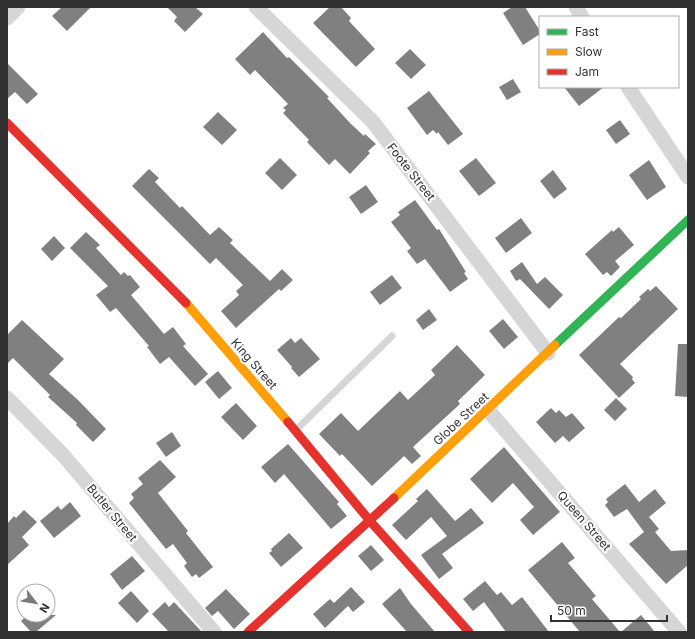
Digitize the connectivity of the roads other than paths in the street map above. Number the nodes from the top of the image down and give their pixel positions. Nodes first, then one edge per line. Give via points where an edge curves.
1 (18, 7) edge
2 (256, 7) edge
3 (576, 7) edge
4 (581, 16) edge
5 (7, 18) edge
6 (629, 88) edge
7 (7, 123) edge
8 (688, 177) edge
9 (688, 220) edge
10 (392, 336) dead end
11 (548, 353) junction
12 (7, 398) edge
13 (488, 410) junction
14 (296, 431) junction
15 (370, 521) junction
16 (214, 632) edge
17 (248, 632) edge
18 (469, 632) edge
19 (679, 632) edge

1 - 5 street
2 - 11 street, Foote Street via 373,122
3 - 4 street
6 - 8 street
7 - 14 street, King Street via 180,296
9 - 11 street, Globe Street
10 - 14 lane
11 - 13 street, Globe Street
12 - 16 street, Butler Street via 63,455
13 - 15 street, Globe Street
13 - 19 street, Queen Street
14 - 15 street, King Street
15 - 17 street, Globe Street
15 - 18 street, King Street

